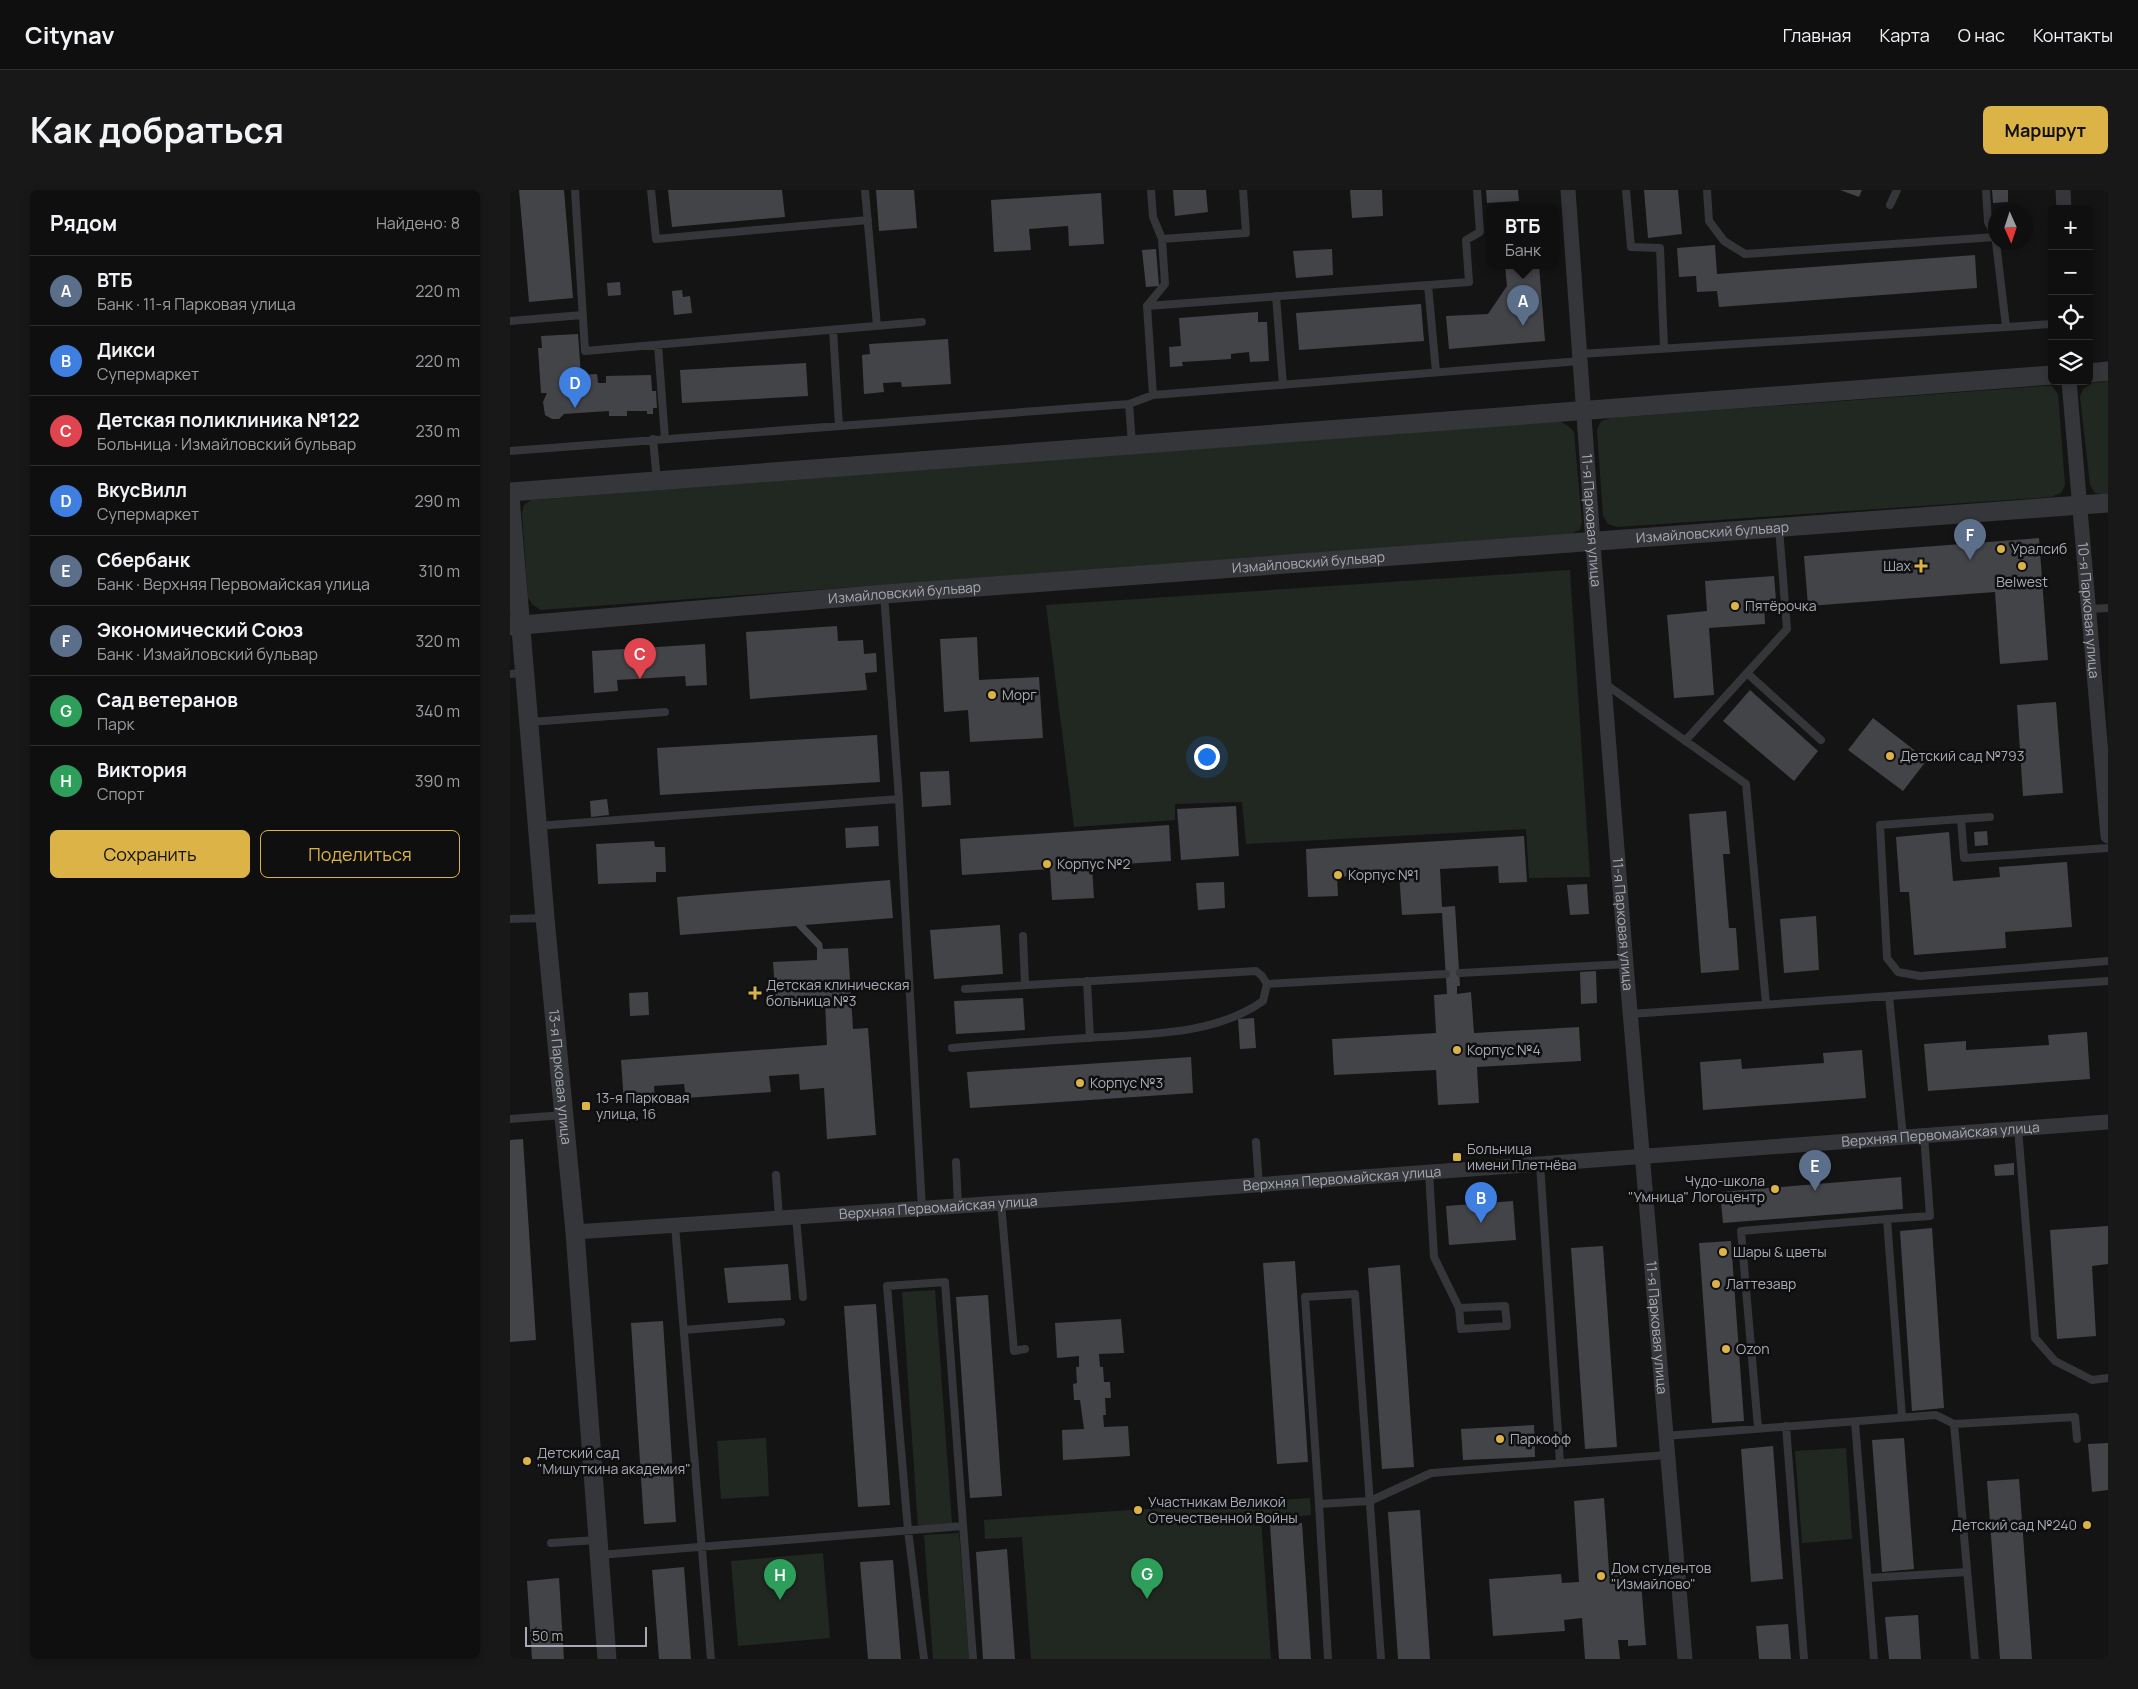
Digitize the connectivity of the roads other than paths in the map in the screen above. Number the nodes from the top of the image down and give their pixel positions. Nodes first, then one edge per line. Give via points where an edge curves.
1 (574, 190) edge
2 (651, 190) edge
3 (865, 190) edge
4 (1151, 190) edge
5 (1244, 190) edge
6 (1477, 190) edge
7 (1568, 190) edge
8 (1626, 190) edge
9 (1707, 190) edge
10 (1897, 190) edge
11 (1986, 190) edge
12 (2063, 190) edge
13 (1890, 205) dead end
14 (2064, 205) edge
15 (868, 220) junction
16 (1988, 222) edge
17 (1988, 237) edge
18 (1162, 239) junction
19 (1997, 250) edge
20 (1428, 285) junction
21 (1276, 296) junction
22 (1147, 306) junction
23 (583, 316) junction
24 (510, 321) edge
25 (922, 322) dead end
26 (2048, 324) edge
27 (877, 326) junction
28 (2006, 327) junction
29 (833, 330) junction
30 (658, 345) junction
31 (1664, 348) junction
32 (1580, 358) junction
33 (1436, 372) junction
34 (2108, 372) edge
35 (2093, 373) edge
36 (2048, 376) edge
37 (1283, 385) junction
38 (2069, 385) edge
39 (1153, 396) junction
40 (1129, 404) junction
41 (1584, 410) junction
42 (839, 426) junction
43 (665, 438) junction
44 (654, 439) junction
45 (1132, 444) junction
46 (510, 451) edge
47 (657, 481) junction
48 (510, 492) edge
49 (510, 497) edge
50 (2108, 503) edge
51 (2079, 504) junction
52 (1779, 528) junction
53 (1593, 541) junction
54 (884, 594) junction
55 (2108, 608) edge
56 (2088, 610) junction
57 (515, 626) edge
58 (1747, 673) junction
59 (517, 674) edge
60 (1603, 683) junction
61 (665, 712) dead end
62 (528, 723) junction
63 (1821, 740) dead end
64 (1685, 741) junction
65 (899, 799) junction
66 (1990, 817) dead end
67 (1961, 819) junction
68 (538, 826) junction
69 (2108, 836) edge
70 (2108, 848) edge
71 (545, 918) junction
72 (510, 919) edge
73 (1022, 936) dead end
74 (2108, 961) edge
75 (1626, 964) junction
76 (1460, 973) dead end
77 (1446, 974) dead end
78 (2108, 981) edge
79 (1087, 982) junction
80 (1266, 984) junction
81 (1025, 985) junction
82 (965, 989) dead end
83 (1889, 996) junction
84 (1766, 1004) junction
85 (1630, 1014) junction
86 (1090, 1038) junction
87 (952, 1048) dead end
88 (564, 1115) junction
89 (510, 1119) edge
90 (2108, 1122) edge
91 (2018, 1128) junction
92 (1924, 1135) junction
93 (1903, 1137) junction
94 (1256, 1142) dead end
95 (1642, 1155) junction
96 (956, 1162) dead end
97 (1540, 1164) junction
98 (1429, 1172) junction
99 (776, 1176) dead end
100 (1259, 1185) junction
101 (1001, 1203) junction
102 (958, 1207) junction
103 (922, 1209) junction
104 (796, 1217) junction
105 (779, 1218) junction
106 (1887, 1220) junction
107 (675, 1225) junction
108 (574, 1232) junction
109 (803, 1296) dead end
110 (1459, 1308) junction
111 (781, 1322) dead end
112 (684, 1330) junction
113 (1025, 1349) dead end
114 (2108, 1378) edge
115 (1902, 1417) junction
116 (1855, 1422) junction
117 (1954, 1424) junction
118 (1786, 1426) junction
119 (1758, 1428) junction
120 (1665, 1436) junction
121 (2077, 1439) dead end
122 (1667, 1455) junction
123 (1560, 1463) junction
124 (1370, 1501) junction
125 (1319, 1504) junction
126 (963, 1526) junction
127 (908, 1530) junction
128 (551, 1544) dead end
129 (598, 1548) junction
130 (702, 1548) junction
131 (1967, 1572) junction
132 (1868, 1578) junction
133 (607, 1659) edge
134 (711, 1659) edge
135 (924, 1659) edge
136 (974, 1659) edge
137 (1328, 1659) edge
138 (1381, 1659) edge
139 (1686, 1659) edge
140 (1804, 1659) edge
141 (1874, 1659) edge
142 (1975, 1659) edge

1 - 23 lane
2 - 15 lane via 656,239
3 - 15 lane
4 - 18 lane via 1153,217
5 - 18 lane via 1246,233
6 - 20 lane via 1480,232 1466,240 1469,282
7 - 32 street, 11-я Парковая улица
8 - 31 lane via 1631,247 1660,248
9 - 17 lane via 1709,221 1724,242 1746,254
10 - 13 lane
11 - 16 lane
12 - 14 street
15 - 27 lane
18 - 22 lane via 1166,284
19 - 28 lane
20 - 21 lane
20 - 33 lane
21 - 22 lane
21 - 37 lane
22 - 39 lane
23 - 24 lane
23 - 30 lane via 585,351
25 - 27 lane via 907,320
26 - 28 lane
27 - 29 lane
28 - 31 lane
29 - 30 lane
29 - 42 lane
30 - 43 lane
31 - 32 lane
32 - 33 lane
32 - 41 street, 11-я Парковая улица
33 - 37 lane
34 - 35 street
36 - 41 street
37 - 39 lane
38 - 51 street, 10-я Парковая улица
39 - 40 lane
40 - 42 lane
40 - 45 lane
41 - 45 street
41 - 53 street, 11-я Парковая улица
42 - 43 lane
43 - 44 lane
44 - 46 lane
44 - 47 lane
45 - 47 street
47 - 48 street
49 - 57 street, 13-я Парковая улица
50 - 51 street, Измайловский бульвар
51 - 52 street, Измайловский бульвар
51 - 56 street, 10-я Парковая улица
52 - 53 street, Измайловский бульвар
52 - 58 lane via 1786,628
53 - 54 street, Измайловский бульвар
53 - 60 street, 11-я Парковая улица
54 - 57 street, Измайловский бульвар
54 - 65 lane
55 - 56 lane
56 - 69 street, 10-я Парковая улица
57 - 59 street, 13-я Парковая улица
58 - 63 lane
58 - 64 lane
59 - 62 street, 13-я Парковая улица
60 - 64 lane
60 - 75 street, 11-я Парковая улица
61 - 62 lane
62 - 68 street, 13-я Парковая улица
64 - 84 lane via 1746,784
65 - 68 lane
65 - 103 lane
66 - 67 lane
67 - 70 lane via 1964,858
67 - 74 lane via 1880,825 1887,958 1898,972 1920,976
68 - 71 street, 13-я Парковая улица
71 - 72 lane
71 - 88 street, 13-я Парковая улица
73 - 81 lane
75 - 76 lane
75 - 85 street, 11-я Парковая улица
77 - 80 lane
78 - 83 lane
79 - 80 lane via 1256,971
79 - 81 lane
79 - 86 lane
80 - 86 lane via 1263,1001 1248,1012 1202,1027
81 - 82 lane
83 - 84 lane
83 - 93 lane
84 - 85 lane
85 - 95 street, 11-я Парковая улица
86 - 87 lane
88 - 89 lane
88 - 108 street, 13-я Парковая улица
90 - 91 street, Верхняя Первомайская улица
91 - 92 street, Верхняя Первомайская улица
91 - 114 lane via 2035,1338 2055,1361 2092,1380
92 - 93 street, Верхняя Первомайская улица
92 - 106 lane via 1930,1216
93 - 95 street, Верхняя Первомайская улица
94 - 100 lane
95 - 97 street, Верхняя Первомайская улица
95 - 120 street, 11-я Парковая улица
96 - 102 lane
97 - 98 street, Верхняя Первомайская улица
97 - 123 lane
98 - 100 street, Верхняя Первомайская улица
98 - 110 lane via 1434,1257
99 - 105 lane
100 - 101 street, Верхняя Первомайская улица
101 - 102 street, Верхняя Первомайская улица
101 - 113 lane via 1014,1351
102 - 103 street, Верхняя Первомайская улица
103 - 104 street, Верхняя Первомайская улица
104 - 105 street, Верхняя Первомайская улица
104 - 109 lane
105 - 107 street, Верхняя Первомайская улица
106 - 115 lane
106 - 119 lane via 1741,1231
107 - 108 street, Верхняя Первомайская улица
107 - 112 lane
108 - 129 street, 13-я Парковая улица
110 - 110 lane via 1505,1306 1507,1326 1461,1329
111 - 112 lane
112 - 130 lane
115 - 116 lane
115 - 117 lane via 1936,1414
116 - 118 lane
116 - 132 lane
117 - 121 lane via 2075,1417
117 - 131 lane
118 - 119 lane
118 - 140 lane
119 - 120 lane
120 - 122 street, 11-я Парковая улица
122 - 123 lane
122 - 139 street, 11-я Парковая улица
123 - 124 lane via 1431,1473
124 - 125 lane
124 - 125 lane via 1354,1294 1305,1297
124 - 138 lane
125 - 137 lane
126 - 127 lane
126 - 127 lane via 945,1282 887,1286
126 - 136 lane
127 - 130 lane
127 - 135 lane
128 - 129 lane
129 - 130 lane
129 - 133 street, 13-я Парковая улица
130 - 134 lane
131 - 132 lane
131 - 142 lane
132 - 141 lane

